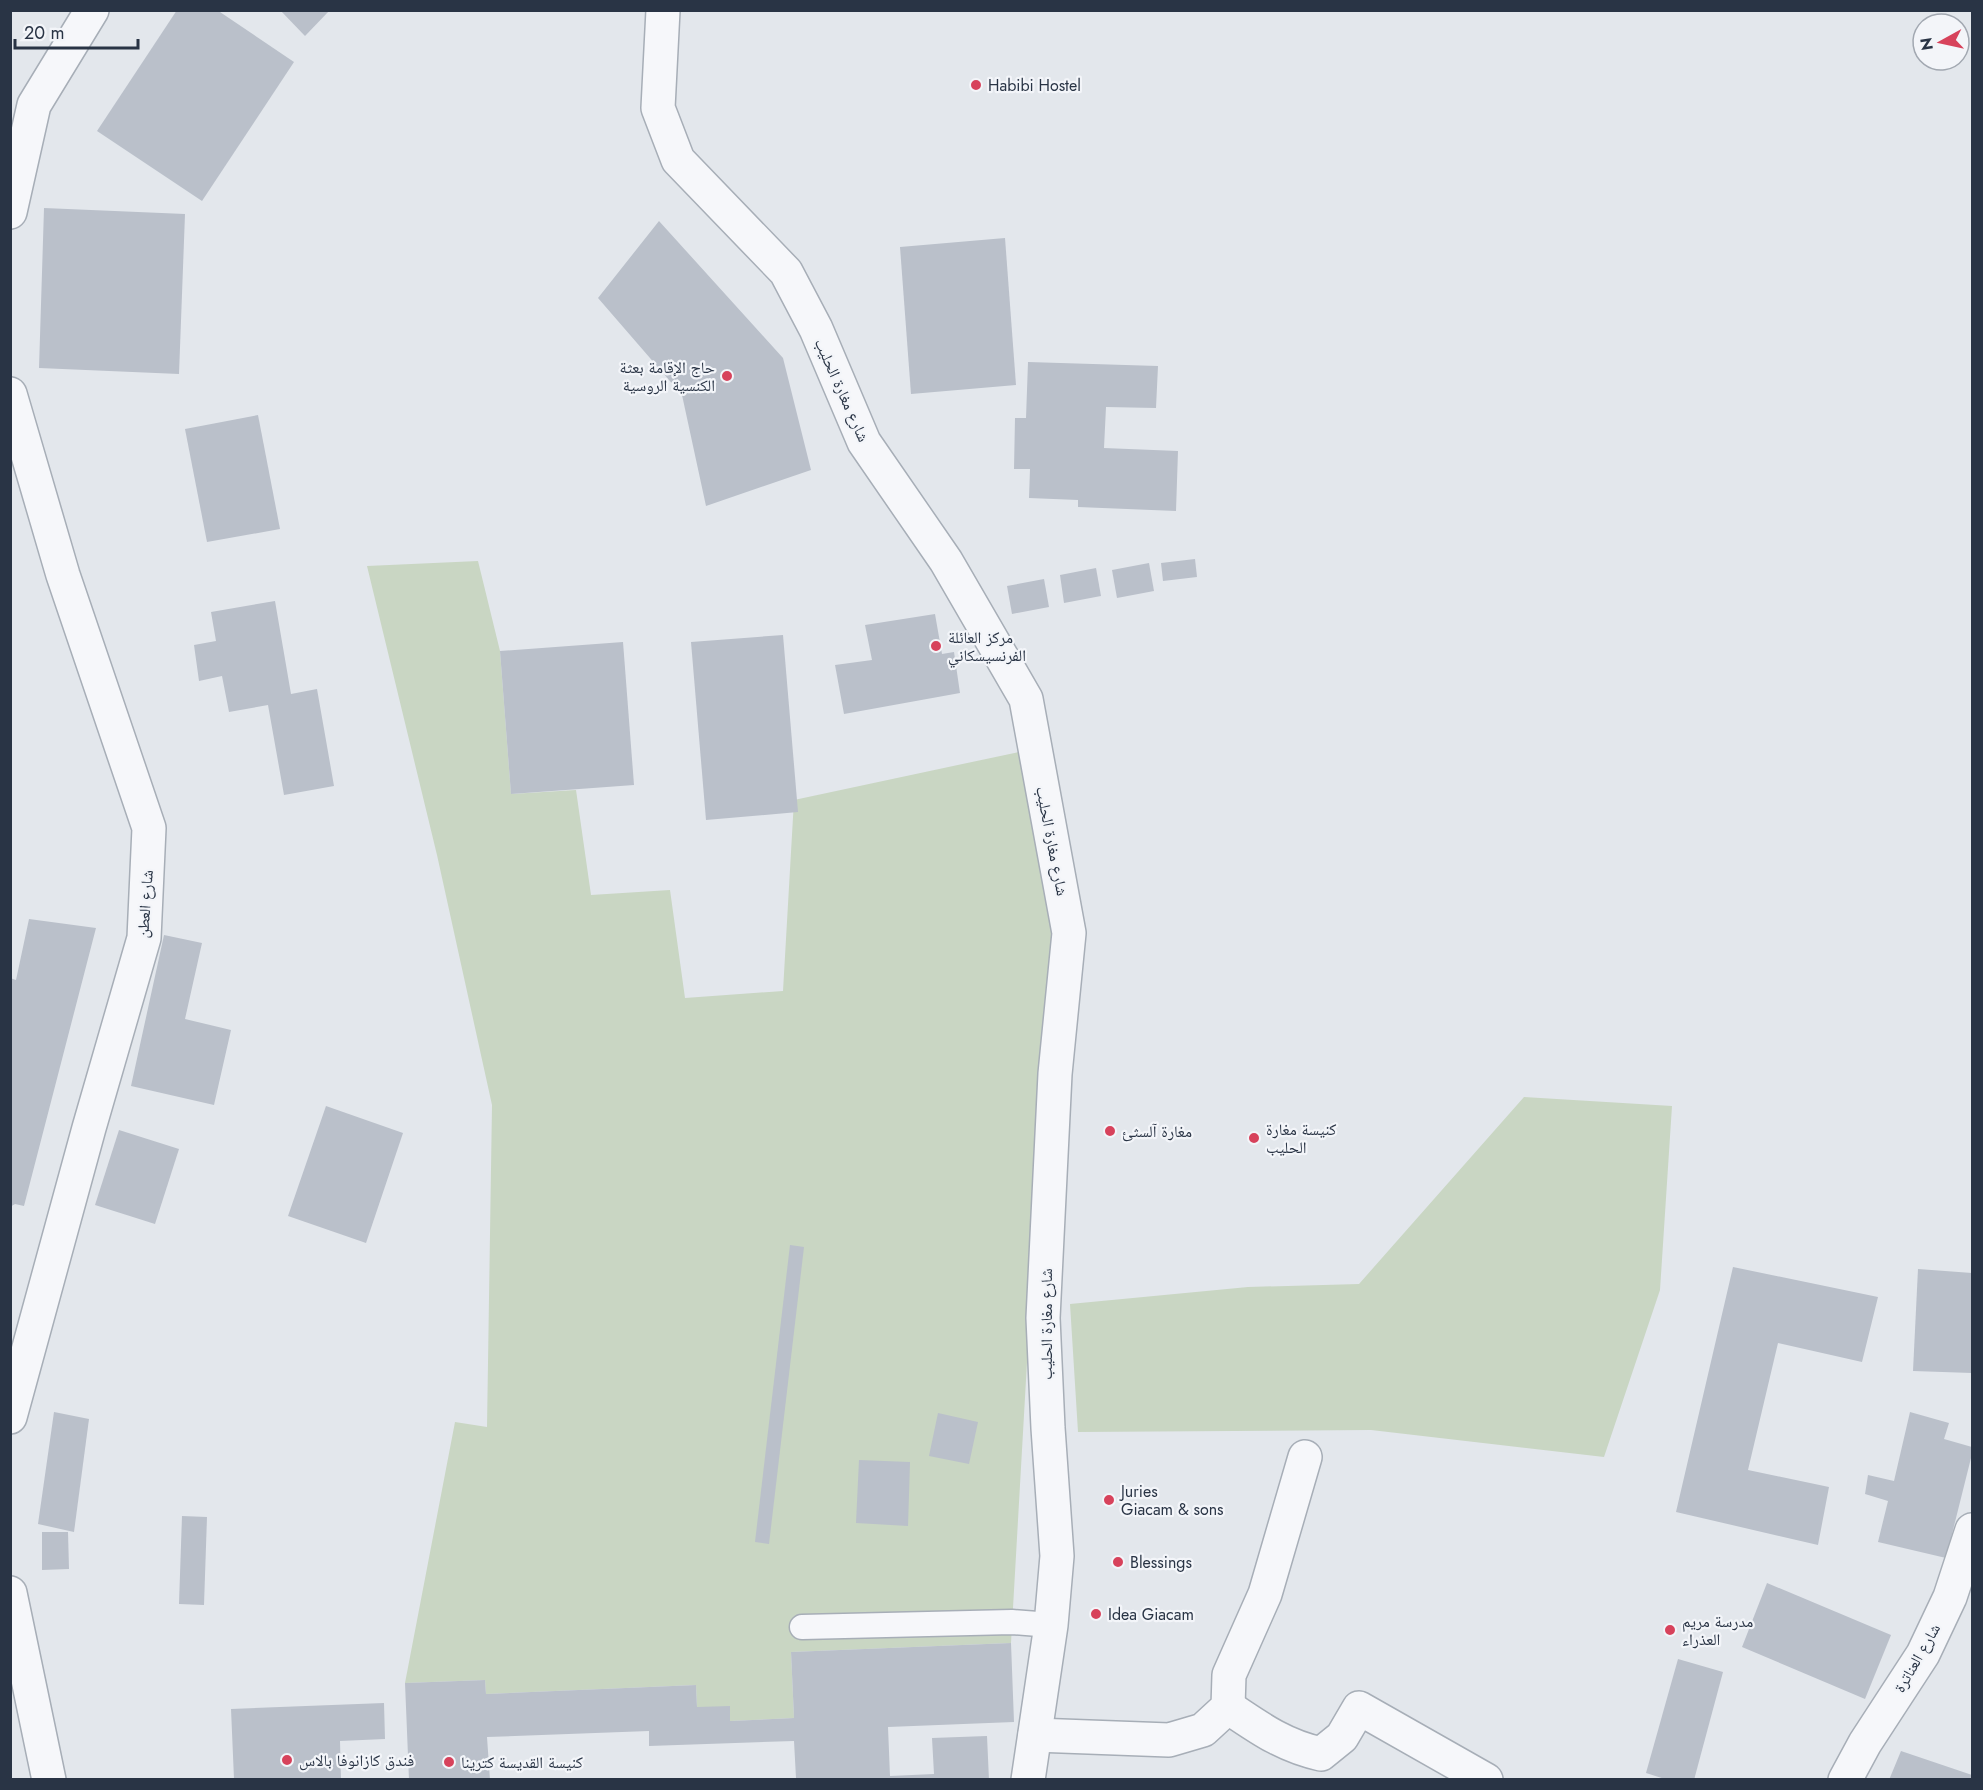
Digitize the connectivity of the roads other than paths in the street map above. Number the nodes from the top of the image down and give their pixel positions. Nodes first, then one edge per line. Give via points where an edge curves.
1 (92, 10) edge
2 (663, 10) edge
3 (10, 212) edge
4 (10, 394) edge
5 (10, 1417) edge
6 (1305, 1457) dead end
7 (1972, 1530) edge
8 (10, 1593) edge
9 (1961, 1597) edge
10 (1051, 1624) junction
11 (802, 1627) dead end
12 (1228, 1707) junction
13 (1035, 1736) junction
14 (49, 1779) edge
15 (1028, 1779) edge
16 (1486, 1779) edge
17 (1845, 1779) edge

1 - 3 street via 34,105
2 - 10 street, شارع مغارة الحليب via 658,108 678,159 786,272 816,329 864,442 946,561 1026,699 1070,933 1055,1074 1044,1306 1058,1556
4 - 5 street, شارع العطن via 63,575 149,828 144,938
6 - 12 street via 1265,1594 1229,1675
7 - 9 street, شارع العناترة
8 - 14 street
9 - 17 street, شارع العناترة
10 - 11 lane
10 - 13 street, شارع مغارة الحليب
12 - 13 street via 1203,1730 1169,1740
12 - 16 street via 1263,1731 1299,1749 1321,1754 1342,1737 1359,1708
13 - 15 street, شارع مغارة الحليب

